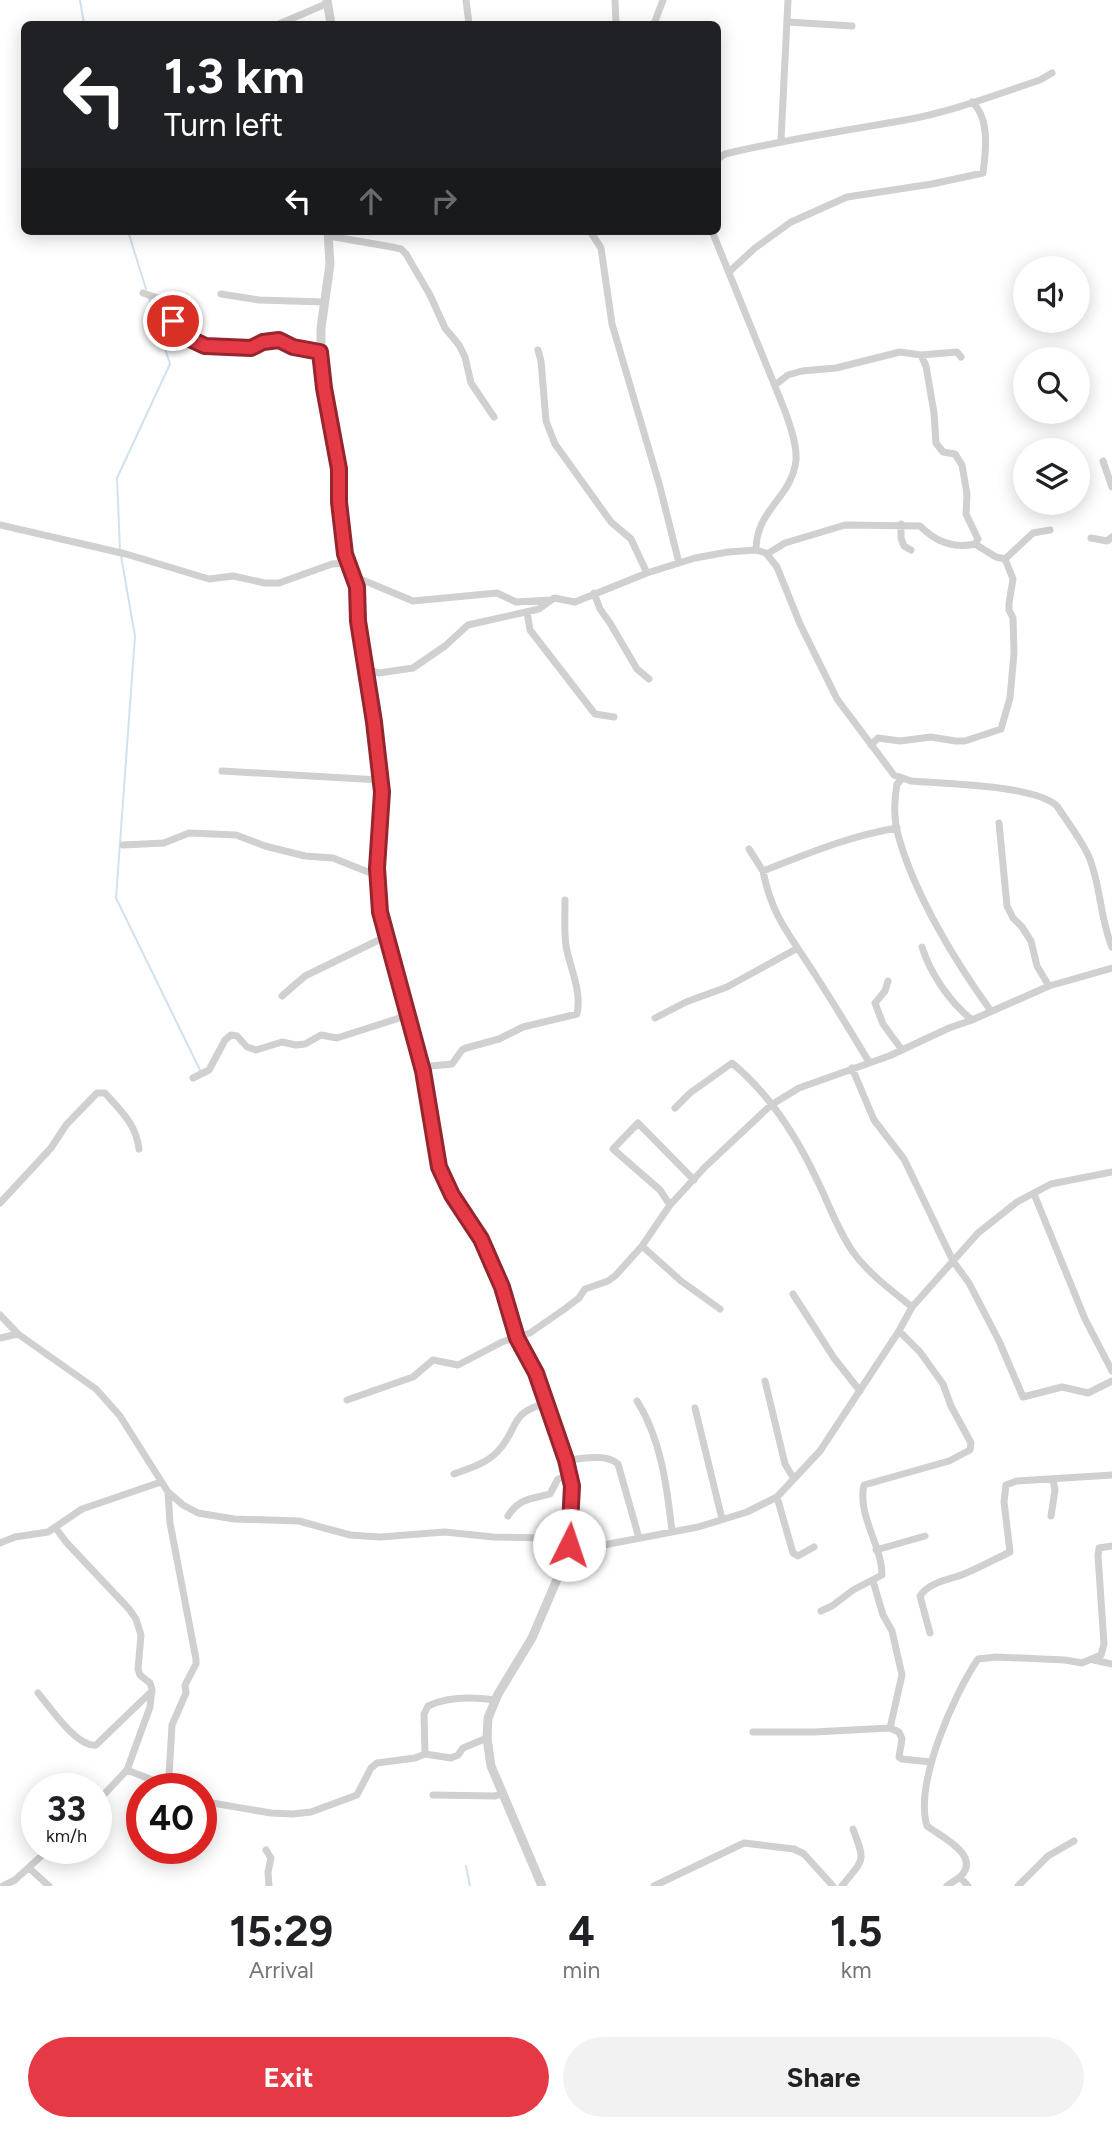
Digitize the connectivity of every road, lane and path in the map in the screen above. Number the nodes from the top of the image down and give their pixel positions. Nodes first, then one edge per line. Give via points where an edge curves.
1 (466, 0) edge
2 (615, 0) edge
3 (663, 0) edge
4 (788, 0) edge
5 (328, 2) edge
6 (286, 21) edge
7 (331, 21) edge
8 (469, 21) edge
9 (616, 21) edge
10 (655, 21) edge
11 (788, 22) junction
12 (852, 26) dead end
13 (1052, 73) dead end
14 (972, 102) junction
15 (781, 140) junction
16 (721, 157) edge
17 (329, 235) edge
18 (333, 235) edge
19 (593, 235) edge
20 (714, 235) edge
21 (729, 272) junction
22 (143, 293) dead end
23 (221, 294) dead end
24 (325, 302) junction
25 (538, 350) dead end
26 (320, 352) junction
27 (921, 355) junction
28 (961, 358) dead end
29 (775, 385) junction
30 (494, 417) dead end
31 (1103, 461) dead end
32 (1112, 487) edge
33 (901, 524) junction
34 (0, 525) edge
35 (1049, 530) dead end
36 (1091, 538) dead end
37 (1110, 540) edge
38 (975, 544) junction
39 (756, 550) junction
40 (911, 550) dead end
41 (767, 554) junction
42 (1005, 559) junction
43 (347, 563) junction
44 (679, 563) junction
45 (647, 573) junction
46 (354, 576) junction
47 (372, 585) junction
48 (594, 593) junction
49 (357, 594) junction
50 (551, 600) junction
51 (527, 612) junction
52 (365, 667) junction
53 (649, 679) dead end
54 (614, 717) dead end
55 (871, 745) junction
56 (222, 771) dead end
57 (902, 779) junction
58 (380, 780) junction
59 (999, 823) dead end
60 (897, 828) junction
61 (123, 845) dead end
62 (749, 849) dead end
63 (763, 871) junction
64 (378, 876) junction
65 (565, 900) dead end
66 (387, 936) junction
67 (922, 947) dead end
68 (1112, 947) edge
69 (796, 949) junction
70 (1112, 968) edge
71 (888, 981) dead end
72 (1049, 986) junction
73 (282, 996) dead end
74 (991, 1011) junction
75 (410, 1015) junction
76 (655, 1018) dead end
77 (972, 1020) junction
78 (902, 1049) junction
79 (869, 1062) junction
80 (852, 1068) junction
81 (423, 1071) junction
82 (193, 1078) dead end
83 (771, 1105) junction
84 (675, 1108) dead end
85 (139, 1149) dead end
86 (1112, 1171) edge
87 (694, 1180) junction
88 (1034, 1194) junction
89 (0, 1203) edge
90 (670, 1205) junction
91 (642, 1246) junction
92 (953, 1261) junction
93 (793, 1294) dead end
94 (912, 1307) junction
95 (720, 1309) dead end
96 (0, 1315) edge
97 (899, 1331) junction
98 (18, 1334) junction
99 (0, 1338) edge
100 (517, 1338) junction
101 (1112, 1371) edge
102 (765, 1381) dead end
103 (1112, 1381) edge
104 (860, 1391) junction
105 (347, 1400) dead end
106 (637, 1401) dead end
107 (547, 1403) junction
108 (695, 1408) dead end
109 (566, 1460) junction
110 (454, 1474) dead end
111 (570, 1475) junction
112 (1112, 1475) edge
113 (794, 1479) junction
114 (1053, 1480) junction
115 (161, 1482) junction
116 (168, 1492) junction
117 (777, 1497) junction
118 (509, 1516) dead end
119 (1051, 1516) dead end
120 (722, 1519) junction
121 (55, 1527) junction
122 (672, 1531) junction
123 (925, 1536) dead end
124 (639, 1538) junction
125 (0, 1543) edge
126 (1112, 1546) edge
127 (814, 1547) dead end
128 (568, 1548) junction
129 (876, 1550) junction
130 (873, 1581) junction
131 (821, 1611) dead end
132 (930, 1633) dead end
133 (1093, 1659) junction
134 (1112, 1664) edge
135 (152, 1691) junction
136 (37, 1693) dead end
137 (495, 1700) junction
138 (890, 1728) junction
139 (753, 1732) dead end
140 (487, 1738) junction
141 (425, 1754) junction
142 (931, 1762) junction
143 (127, 1770) junction
144 (135, 1773) edge
145 (169, 1773) edge
146 (112, 1786) edge
147 (503, 1793) junction
148 (433, 1795) dead end
149 (217, 1804) edge
150 (853, 1829) dead end
151 (1074, 1840) dead end
152 (266, 1850) dead end
153 (33, 1864) edge
154 (29, 1868) junction
155 (960, 1877) junction
156 (3, 1886) edge
157 (48, 1886) edge
158 (269, 1886) edge
159 (542, 1886) edge
160 (653, 1886) edge
161 (833, 1886) edge
162 (842, 1886) edge
163 (947, 1886) edge
164 (968, 1886) edge
165 (1018, 1886) edge

1 - 8 street
2 - 9 street
3 - 10 street
4 - 11 street
5 - 6 street
5 - 7 street
11 - 12 street
11 - 15 street
13 - 14 street
14 - 15 street via 900,121
14 - 21 street via 983,119 983,173 847,198 791,222
15 - 16 street
17 - 24 street
18 - 30 street via 401,249 406,254 445,328 459,345 471,383
19 - 44 street via 601,248 612,324
20 - 21 street
21 - 29 street
22 - 26 street via 158,299 186,337 205,346 251,348 279,340
23 - 24 street
24 - 26 street
25 - 45 street via 547,421 555,444 611,522 631,539
26 - 43 street via 339,469
27 - 28 street via 957,352
27 - 29 street via 900,352 836,368 802,371 788,374
27 - 38 street via 936,443 943,452 955,454 962,465 966,513 978,538
29 - 39 street via 796,460 786,490 758,528
31 - 32 street
33 - 38 street via 920,526 944,543
33 - 40 street via 904,546
33 - 41 street via 839,526
34 - 43 street via 209,579 233,576 279,583
35 - 42 street via 1033,533
36 - 37 street
38 - 42 street
39 - 41 street
39 - 44 street
41 - 55 street via 837,699
42 - 55 street via 1013,579 1009,603 1014,653 1010,698 1001,729 965,741 878,738
43 - 46 street
44 - 45 street
45 - 48 street
46 - 47 street
46 - 49 street
47 - 49 street
47 - 50 street via 413,601 496,593 516,601
48 - 50 street via 575,603
48 - 53 street via 637,669
49 - 52 street
50 - 51 street
51 - 52 street via 468,625 413,668 379,673
51 - 54 street via 530,630 595,714
52 - 58 street
55 - 57 street
56 - 58 street
57 - 60 street via 896,790
57 - 68 street via 1050,799 1089,858
58 - 64 street
59 - 72 street via 1007,906 1031,941
60 - 63 street via 829,845
60 - 74 street via 930,910 964,974
61 - 64 street via 164,843 189,833 236,835 305,856 333,858
62 - 63 street
63 - 69 street via 777,917
64 - 66 street
65 - 81 street via 566,948 578,995 577,1014 466,1048 452,1064
66 - 73 street via 305,976
66 - 75 street
67 - 77 street via 958,1009
69 - 76 street via 727,987
69 - 79 street
70 - 72 street
71 - 78 street via 875,1003 883,1024
72 - 74 street
74 - 77 street
75 - 81 street
75 - 82 street via 337,1038 321,1035 305,1044 282,1042 256,1049 231,1035 209,1070
77 - 78 street
78 - 79 street
79 - 80 street
80 - 83 street via 799,1088
80 - 92 street via 866,1106 910,1170
81 - 100 street via 439,1167 481,1239
83 - 84 street via 732,1063
83 - 87 street
83 - 94 street via 811,1168 852,1250
85 - 89 street via 132,1123 105,1093 97,1093
86 - 88 street via 1051,1184
87 - 90 street
87 - 90 street via 638,1123 613,1149 660,1190
88 - 92 street via 1002,1213
88 - 101 street via 1085,1319
90 - 91 street
91 - 95 street
91 - 100 street via 608,1281 585,1289 566,1308
92 - 94 street
92 - 103 street via 999,1341 1023,1397 1062,1387 1088,1393
93 - 104 street
94 - 97 street
96 - 98 street
97 - 104 street
97 - 129 street via 943,1384 971,1443 970,1450 949,1461 864,1485
98 - 99 street
98 - 115 street via 96,1389 120,1416
100 - 105 street via 458,1364 433,1360 413,1377
100 - 107 street
102 - 113 street via 785,1464
104 - 113 street via 820,1451
106 - 122 street via 656,1444
107 - 109 street
107 - 110 street via 519,1415 497,1452
108 - 120 street
109 - 111 street
109 - 124 street via 606,1458 618,1464
111 - 118 street via 558,1479 550,1494 516,1504
111 - 128 street
112 - 114 street
113 - 117 street
114 - 119 street
114 - 132 street via 1017,1480 1006,1485 1010,1552 924,1590 920,1596
115 - 116 street
115 - 121 street via 82,1509
116 - 128 street via 198,1513 234,1520 299,1521 340,1534 380,1537 445,1532 544,1538
116 - 145 street via 196,1658 172,1725
117 - 120 street
117 - 127 street via 793,1553 802,1555
120 - 122 street
121 - 125 street
121 - 135 street via 136,1619 141,1636 138,1669
122 - 124 street
123 - 129 street
124 - 128 street
126 - 133 street via 1099,1548 1104,1644 1101,1655
128 - 137 street via 532,1638
129 - 130 street via 883,1572
130 - 131 street
130 - 138 street via 902,1675
133 - 134 street
133 - 142 street via 1083,1663 978,1659
135 - 136 street via 91,1746 61,1722
135 - 143 street
137 - 140 street
137 - 141 street via 465,1698 428,1706
138 - 139 street
138 - 142 street via 902,1739 899,1757
140 - 141 street via 451,1758
140 - 147 street via 491,1766
141 - 149 street via 377,1763 357,1795 311,1812 271,1813
142 - 155 street via 925,1820 963,1852 967,1863
143 - 144 street
143 - 146 street
147 - 148 street
147 - 159 street
150 - 162 street via 861,1862
151 - 165 street via 1048,1856
152 - 158 street via 271,1858
153 - 154 street
154 - 156 street
154 - 157 street
155 - 163 street
155 - 164 street
160 - 161 street via 744,1843 794,1849

